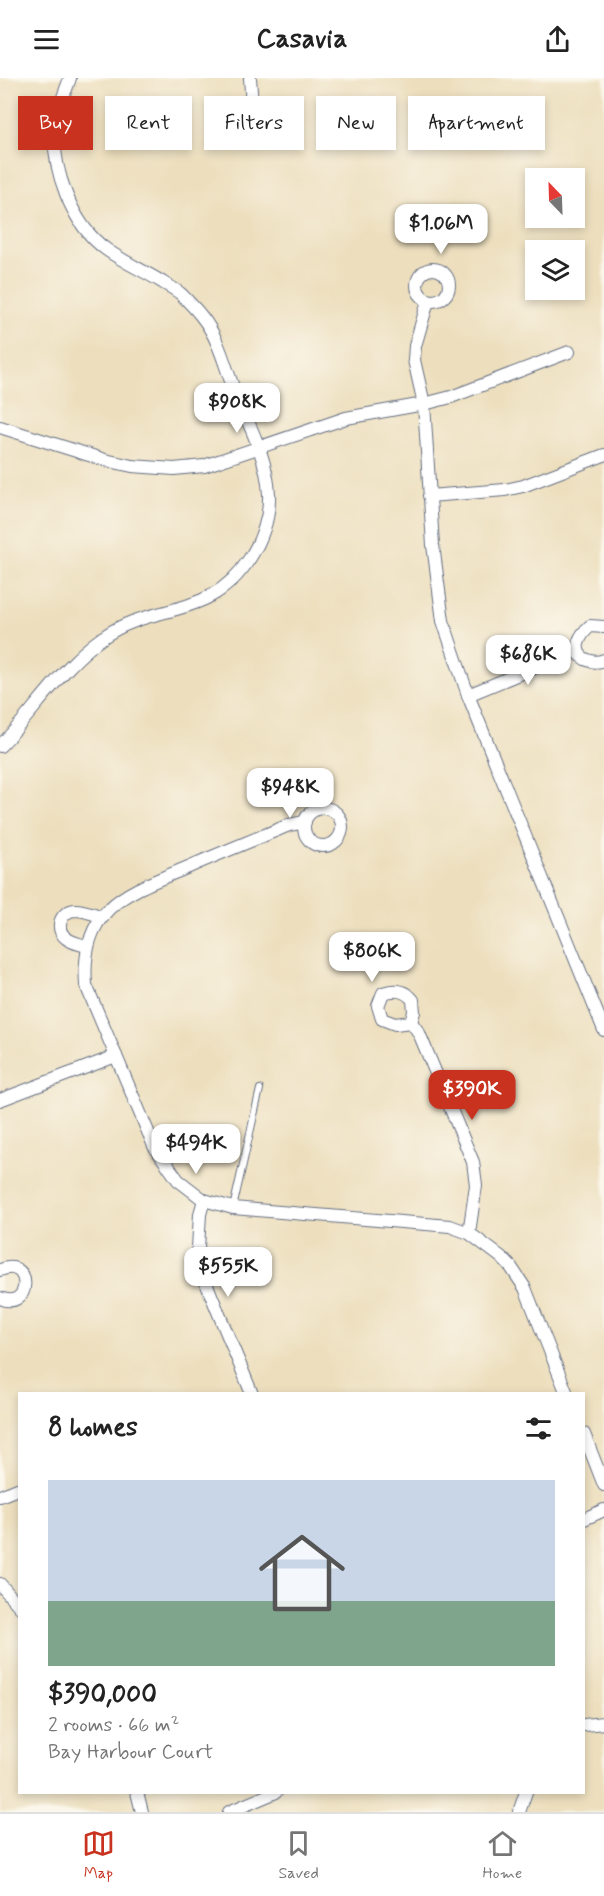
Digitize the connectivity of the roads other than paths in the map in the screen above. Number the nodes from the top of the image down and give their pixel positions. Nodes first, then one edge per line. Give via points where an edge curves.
1 (70, 78) edge
2 (250, 78) edge
3 (251, 96) edge
4 (428, 301) dead end
5 (569, 352) dead end
6 (424, 404) junction
7 (0, 428) edge
8 (260, 448) junction
9 (604, 454) edge
10 (429, 496) junction
11 (604, 627) edge
12 (577, 650) junction
13 (604, 660) edge
14 (468, 695) junction
15 (0, 746) edge
16 (305, 822) dead end
17 (103, 917) junction
18 (88, 947) junction
19 (411, 1022) dead end
20 (604, 1030) edge
21 (116, 1056) junction
22 (260, 1089) dead end
23 (0, 1100) edge
24 (204, 1200) junction
25 (233, 1208) junction
26 (468, 1233) junction
27 (0, 1270) edge
28 (0, 1298) edge
29 (251, 1392) edge
30 (566, 1392) edge
31 (585, 1437) edge
32 (604, 1485) edge
33 (18, 1489) edge
34 (0, 1496) edge
35 (604, 1510) edge
36 (585, 1519) edge
37 (0, 1584) edge
38 (18, 1605) edge
39 (604, 1724) edge
40 (585, 1725) edge
41 (137, 1794) edge
42 (271, 1794) edge
43 (525, 1794) edge
44 (141, 1812) edge
45 (229, 1812) edge
46 (519, 1812) edge

1 - 8 street via 55,141 56,162 70,203 105,249 179,293 202,317
2 - 3 street
4 - 6 street via 414,346
5 - 6 street
6 - 8 street via 346,418
6 - 10 street
7 - 8 street via 105,460 155,468 204,466
8 - 15 street via 269,492 266,521 250,558 232,581 204,600 139,620 104,636 46,692
9 - 10 street via 523,486
10 - 14 street via 443,621
11 - 12 street via 590,626 579,640
12 - 13 street via 587,660
12 - 14 street
14 - 20 street
16 - 17 street via 289,825 125,894
17 - 18 street
17 - 18 street via 77,910 61,919 63,935
18 - 21 street via 86,985
19 - 26 street via 472,1162 476,1185
21 - 23 street
21 - 24 street via 154,1146 178,1180
22 - 25 lane
24 - 25 street
24 - 29 street via 198,1248 202,1273
25 - 26 street via 450,1226
26 - 30 street via 501,1257 525,1288
27 - 28 street via 15,1268 25,1284 21,1296 9,1301
31 - 32 street
33 - 34 street
35 - 36 street
37 - 38 street
39 - 40 street
41 - 44 street
42 - 45 street
43 - 46 street

